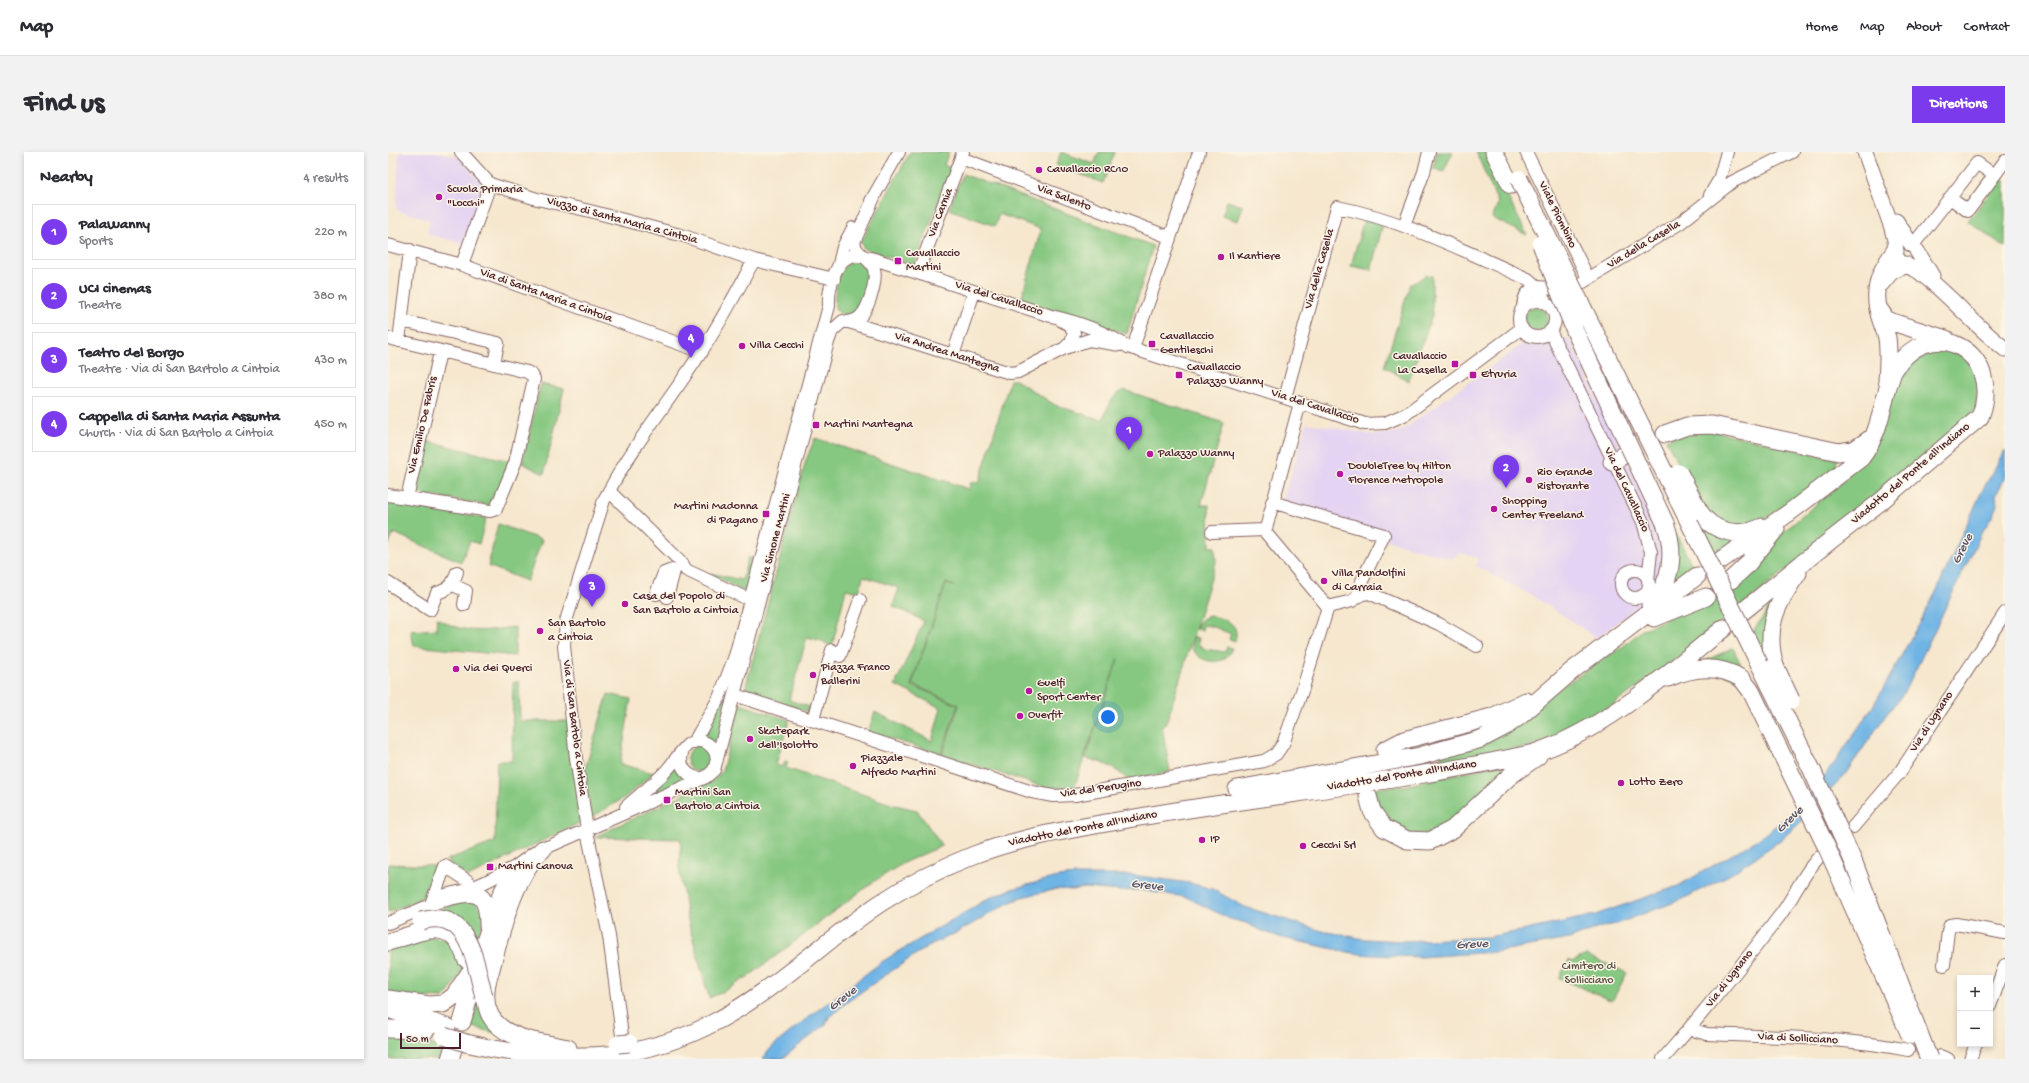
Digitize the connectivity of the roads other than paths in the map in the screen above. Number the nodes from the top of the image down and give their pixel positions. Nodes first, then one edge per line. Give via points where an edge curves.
1 (461, 152) edge
2 (899, 152) edge
3 (1199, 152) edge
4 (1428, 152) edge
5 (1494, 152) edge
6 (1506, 152) edge
7 (1526, 152) edge
8 (1727, 152) edge
9 (1792, 152) edge
10 (1864, 152) edge
11 (962, 155) edge
12 (2005, 162) edge
13 (1994, 175) junction
14 (1515, 182) junction
15 (490, 184) junction
16 (1879, 190) junction
17 (875, 195) junction
18 (1950, 198) junction
19 (1703, 205) junction
20 (1404, 226) junction
21 (1169, 237) junction
22 (388, 244) edge
23 (1541, 244) junction
24 (1914, 247) junction
25 (410, 250) junction
26 (1895, 250) junction
27 (862, 257) junction
28 (754, 260) junction
29 (1561, 263) junction
30 (839, 264) junction
31 (462, 265) junction
32 (1907, 265) junction
33 (918, 273) junction
34 (834, 279) junction
35 (1585, 280) joint
36 (1537, 287) junction
37 (1552, 290) dead end
38 (974, 292) junction
39 (1943, 293) junction
40 (1876, 300) junction
41 (829, 306) junction
42 (1552, 306) junction
43 (1523, 307) junction
44 (1051, 316) junction
45 (402, 321) junction
46 (846, 321) junction
47 (1522, 328) junction
48 (1550, 331) junction
49 (394, 340) edge
50 (1952, 342) junction
51 (1130, 347) junction
52 (1065, 348) junction
53 (2005, 349) edge
54 (440, 352) junction
55 (702, 352) junction
56 (953, 356) junction
57 (494, 364) junction
58 (1886, 395) junction
59 (1285, 398) junction
60 (1300, 403) junction
61 (1877, 432) junction
62 (1665, 434) dead end
63 (1627, 453) dead end
64 (1612, 462) junction
65 (609, 491) junction
66 (388, 495) edge
67 (407, 498) junction
68 (1272, 502) junction
69 (1790, 512) junction
70 (1265, 530) junction
71 (1212, 532) dead end
72 (1810, 557) junction
73 (1720, 560) dead end
74 (674, 566) junction
75 (1645, 568) junction
76 (457, 572) dead end
77 (1697, 576) dead end
78 (1731, 580) dead end
79 (388, 583) edge
80 (453, 584) junction
81 (662, 595) dead end
82 (1357, 597) junction
83 (1706, 597) dead end
84 (750, 600) junction
85 (860, 600) dead end
86 (464, 605) dead end
87 (1328, 607) junction
88 (1742, 612) dead end
89 (2005, 613) edge
90 (1724, 628) dead end
91 (1613, 639) junction
92 (1477, 646) dead end
93 (1573, 670) junction
94 (1653, 684) junction
95 (734, 695) junction
96 (1530, 708) junction
97 (813, 720) junction
98 (694, 742) junction
99 (1553, 747) junction
100 (1385, 750) dead end
101 (682, 753) junction
102 (717, 760) junction
103 (702, 778) junction
104 (1368, 796) dead end
105 (616, 815) junction
106 (1853, 827) dead end
107 (588, 829) junction
108 (538, 851) junction
109 (1820, 856) dead end
110 (468, 881) junction
111 (437, 901) junction
112 (388, 923) edge
113 (488, 930) junction
114 (2005, 933) edge
115 (388, 934) edge
116 (388, 942) edge
117 (478, 959) junction
118 (1944, 965) dead end
119 (2005, 965) edge
120 (467, 975) junction
121 (484, 997) junction
122 (1993, 998) edge
123 (388, 999) edge
124 (388, 1009) edge
125 (388, 1019) edge
126 (1689, 1028) junction
127 (388, 1029) edge
128 (426, 1030) junction
129 (455, 1038) edge
130 (1914, 1045) edge
131 (1975, 1047) edge
132 (568, 1048) junction
133 (624, 1048) edge
134 (1939, 1058) edge
135 (1663, 1059) edge
136 (1970, 1059) edge

1 - 15 street
2 - 17 street, Via Simone Martini
3 - 21 street
4 - 20 street via 1424,172
5 - 14 highway
6 - 14 highway
7 - 35 street, Viale Piombino
8 - 19 street, Via della Casella via 1720,180
9 - 19 street, Via della Casella via 1732,182
10 - 16 main road
11 - 21 street, Via Salento
11 - 33 street, Via Carnia
12 - 13 street
13 - 18 street via 1977,163
13 - 18 street via 1968,211
14 - 23 highway
14 - 29 highway, bridge
15 - 28 street, Viuzzo di Santa Maria a Cintoia via 538,199 684,236
15 - 31 street
16 - 24 main road
16 - 26 main road via 1892,228
17 - 27 street, Via Simone Martini via 855,240 856,250
17 - 30 street, Via Simone Martini via 856,221 843,247
18 - 24 street
19 - 35 street, Via della Casella via 1680,223
20 - 36 street, Via della Casella via 1528,279
20 - 59 street, Via della Casella via 1363,212 1337,207
21 - 51 street
22 - 25 street, Via di Santa Maria a Cintoia
23 - 91 highway, bridge via 1575,331 1665,523 1671,547 1671,562 1665,584 1655,600
23 - 130 highway, bridge via 1804,778 1859,906
24 - 26 main road via 1901,244
24 - 32 main road via 1916,258
24 - 39 main road
25 - 31 street, Via di Santa Maria a Cintoia
25 - 45 street
26 - 32 main road via 1896,260
26 - 40 highway via 1883,267 1877,282
27 - 30 street via 851,257
27 - 33 street, Via del Cavallaccio
27 - 46 street, Via Simone Martini via 872,266 875,278 865,310 856,319
28 - 34 street
28 - 55 street, Via di San Bartolo a Cintoia
29 - 69 highway, bridge via 1621,361 1699,511 1713,526 1738,533 1753,531
29 - 130 highway, bridge via 1812,770 1854,863
30 - 34 street, Via Simone Martini
31 - 55 street, Via di Santa Maria a Cintoia
32 - 39 main road via 1924,275
32 - 40 highway via 1897,267 1886,274
33 - 38 street, Via del Cavallaccio
34 - 41 street, Via Simone Martini
36 - 37 street, Via della Casella
36 - 42 street, Via della Casella
36 - 43 street via 1527,293
38 - 44 street, Via del Cavallaccio
38 - 56 street
39 - 53 main road
40 - 50 highway, Viadotto del Ponte all'Indiano via 1882,314 1892,322
40 - 58 highway via 1887,343
41 - 46 street via 834,315
41 - 84 street, Via Simone Martini
42 - 43 street via 1536,300
42 - 48 street via 1555,319
43 - 47 street via 1519,318
44 - 51 street, Via del Cavallaccio via 1097,330
44 - 52 street via 1073,328 1073,338
45 - 49 street
45 - 57 street via 498,343
46 - 56 street, Via Andrea Mantegna
46 - 95 street, Via Simone Martini via 834,329 828,342
47 - 48 street via 1535,337 1543,336
47 - 60 street, Via del Cavallaccio via 1412,410 1392,420 1380,424 1365,424
48 - 64 street, Via del Cavallaccio
49 - 54 street
50 - 58 highway via 1932,342 1912,349 1899,363
50 - 72 highway, Viadotto del Ponte all'Indiano via 1975,357 1984,373 1988,390 1980,417 1880,502
51 - 52 street, Via Andrea Mantegna via 1089,340
51 - 59 street, Via del Cavallaccio
52 - 56 street, Via Andrea Mantegna via 1013,373
54 - 57 street
54 - 67 street, Via Emilio De Fabris
55 - 65 street, Via di San Bartolo a Cintoia via 643,435
57 - 67 street via 530,373 534,379 519,448 498,507 490,511
58 - 61 highway
59 - 60 street, Via del Cavallaccio
60 - 68 street
61 - 62 highway via 1862,446 1839,452 1712,425 1687,426
61 - 69 highway via 1861,458
63 - 64 highway
64 - 75 street, Via del Cavallaccio via 1646,532 1651,552
65 - 74 street
65 - 107 street, Via di San Bartolo a Cintoia via 604,500 565,629 566,673
66 - 67 street
68 - 70 street
68 - 82 street via 1384,535
69 - 73 highway
69 - 78 highway via 1746,566
70 - 71 street
70 - 87 street via 1267,537
72 - 88 highway, Viadotto del Ponte all'Indiano
72 - 130 highway, bridge via 1789,585 1775,611 1770,641 1775,666 1872,885
74 - 81 street via 664,573
74 - 84 street
75 - 75 street via 1632,570 1624,575 1621,584 1624,593 1631,598 1640,597 1647,591
76 - 80 street
77 - 91 highway, Viadotto del Ponte all'Indiano
79 - 80 street via 430,610 437,593
80 - 86 street via 466,590
82 - 87 street
82 - 92 street via 1369,593 1432,621
83 - 96 highway, Viadotto del Ponte all'Indiano via 1650,620
84 - 98 street, Via Simone Martini via 725,685
85 - 97 street via 840,656 832,650
87 - 97 street, Via del Perugino via 1302,691 1282,744 1276,754 1264,761 1075,795 1042,795
89 - 106 street, Via di Ugnano via 1900,772
90 - 94 highway, Viadotto del Ponte all'Indiano
91 - 93 highway, Viadotto del Ponte all'Indiano
93 - 96 highway, Viadotto del Ponte all'Indiano
93 - 100 highway via 1526,701 1499,714 1404,740
94 - 99 highway, Viadotto del Ponte all'Indiano via 1604,718
94 - 130 highway, bridge via 1694,669 1721,669 1742,680 1751,691 1826,848
95 - 97 street, Via del Perugino
95 - 102 street, Via Simone Martini
96 - 133 highway, Viadotto del Ponte all'Indiano via 1506,726 1481,739 1426,754 1099,813 981,842 888,886 752,987 716,1010
98 - 101 street, Via Simone Martini
98 - 102 street via 708,744 716,752
99 - 104 highway via 1511,775 1453,829 1430,841 1407,840 1384,828 1372,811
99 - 133 highway, Viadotto del Ponte all'Indiano via 1514,757 1373,782 1227,802 1010,843 939,870 893,895 762,992 715,1022 667,1043
101 - 103 street via 681,762 684,769 694,777
101 - 105 street, Via Simone Martini via 665,772
102 - 103 street, Via Simone Martini via 714,770
103 - 105 street, Via Simone Martini
105 - 107 street, Via Simone Martini
107 - 108 street, Via Simone Martini
107 - 133 street, Via di San Bartolo a Cintoia via 609,936
108 - 110 street, Via Simone Martini via 518,856
108 - 111 street, Via Simone Martini via 515,867 489,880
108 - 113 highway via 522,862 508,880
108 - 121 highway via 518,884
109 - 126 street, Via di Ugnano via 1808,869 1780,915
110 - 111 street, Via Simone Martini
110 - 111 street via 445,866
111 - 112 street, Via Simone Martini
111 - 113 highway via 464,893 480,897 488,908
113 - 117 highway
114 - 118 street via 1950,925
115 - 121 highway, bridge via 433,919 446,921 455,926 464,934 470,945
116 - 120 highway via 430,929 448,933 457,940 464,951
117 - 120 highway
117 - 129 highway
119 - 122 street
120 - 123 highway via 457,994 443,1004 423,1005
121 - 132 highway via 491,1016 504,1031 516,1037
124 - 129 highway, Viadotto del Ponte all'Indiano
125 - 128 highway, Viadotto del Ponte all'Indiano
126 - 130 street, Via di Sollicciano via 1707,1034
126 - 135 street, Via di Ugnano
127 - 128 highway
128 - 129 highway, Viadotto del Ponte all'Indiano
129 - 132 highway, Viadotto del Ponte all'Indiano
129 - 133 highway, Viadotto del Ponte all'Indiano via 497,1050 550,1058 594,1057
130 - 134 highway, bridge
131 - 136 street
132 - 133 highway, Viadotto del Ponte all'Indiano

